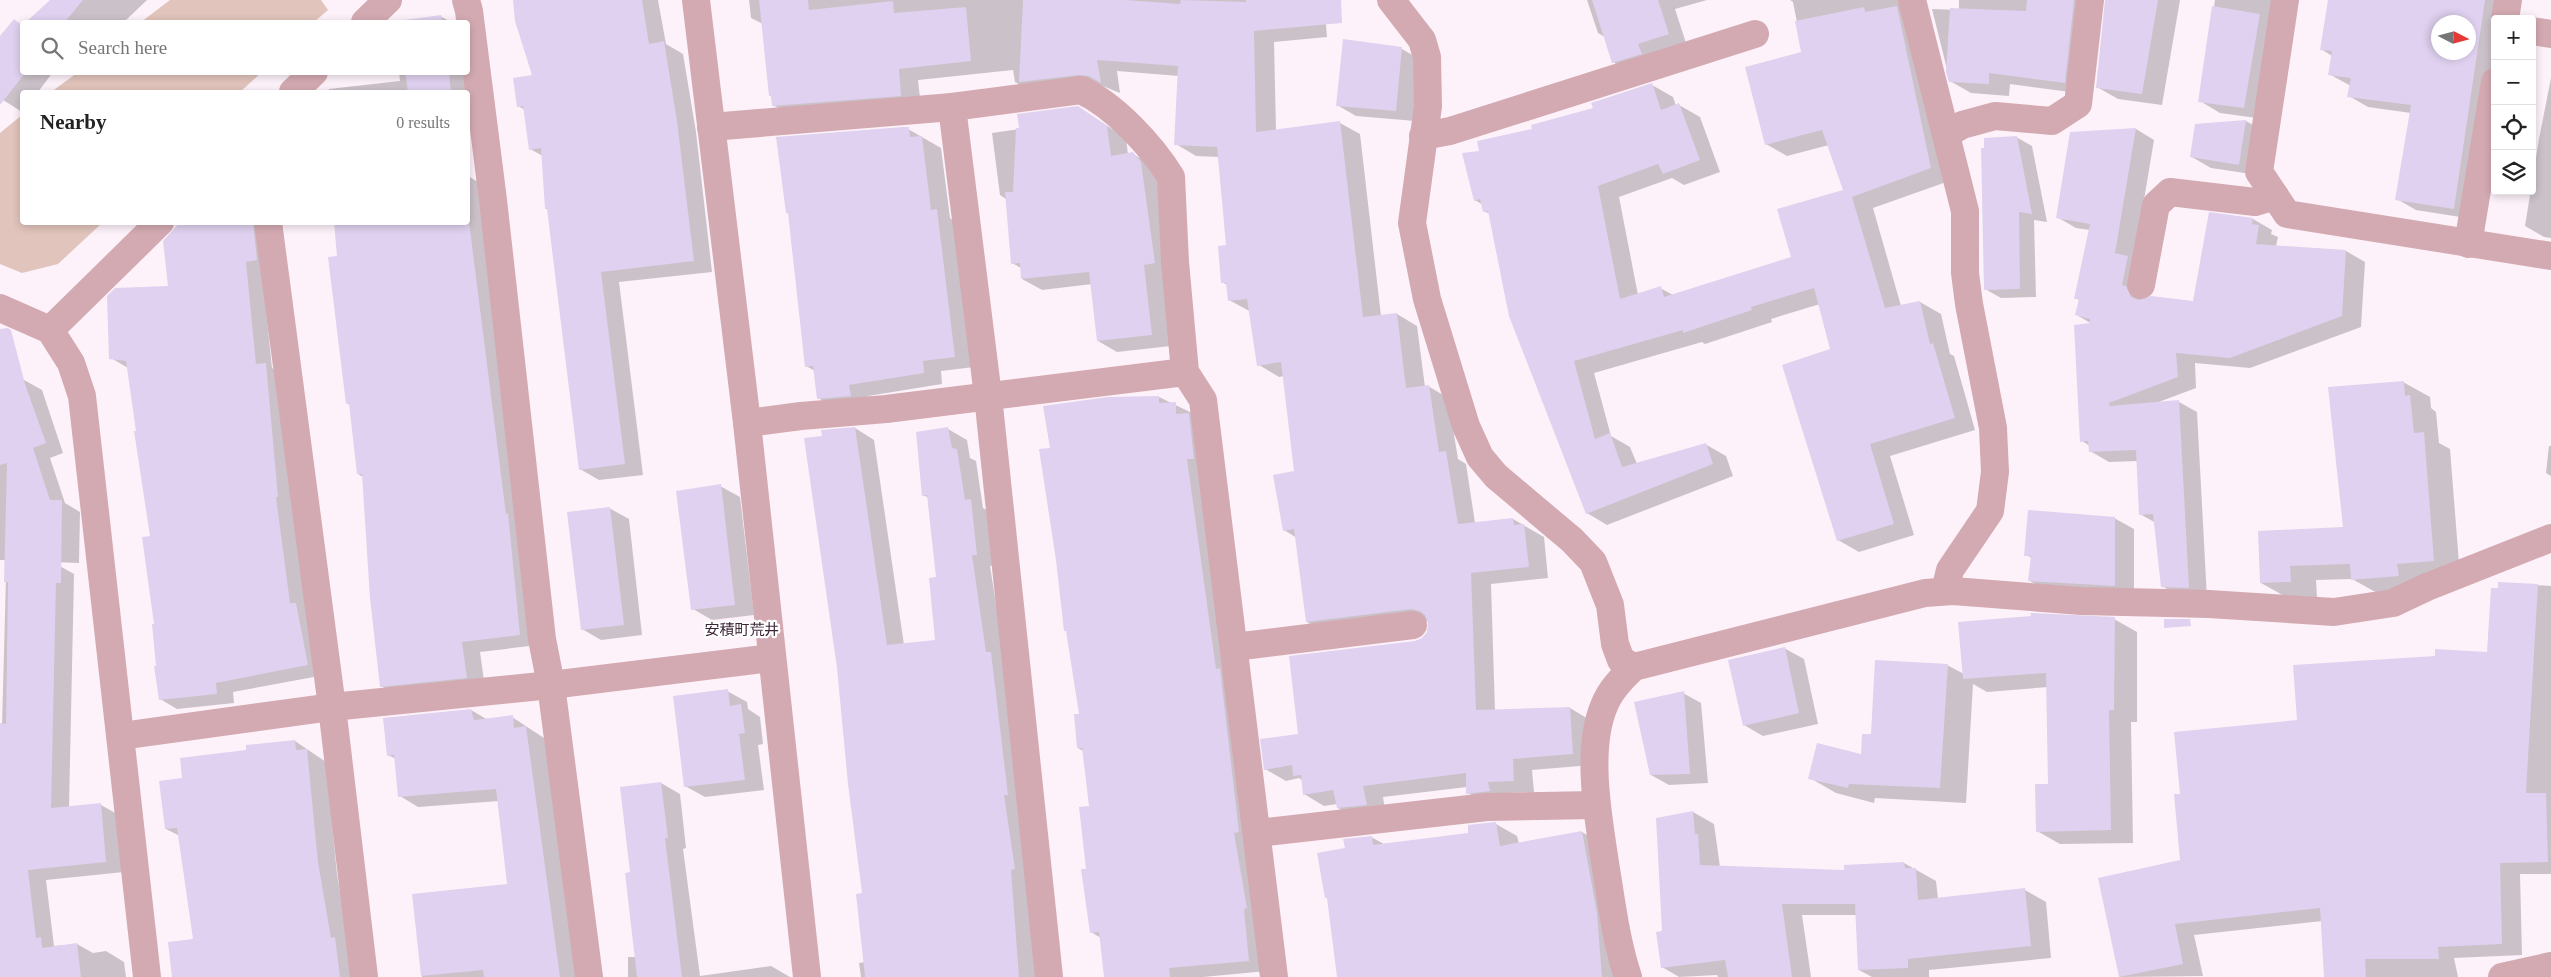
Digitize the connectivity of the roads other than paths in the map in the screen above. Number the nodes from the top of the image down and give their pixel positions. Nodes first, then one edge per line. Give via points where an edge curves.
1 (388, 0) edge
2 (466, 0) edge
3 (696, 0) edge
4 (1391, 0) edge
5 (1912, 0) edge
6 (2090, 0) edge
7 (2285, 0) edge
8 (2508, 0) edge
9 (2506, 15) edge
10 (367, 20) edge
11 (2536, 32) edge
12 (1755, 34) dead end
13 (2551, 34) edge
14 (311, 75) edge
15 (295, 90) edge
16 (2491, 105) edge
17 (952, 107) junction
18 (711, 127) junction
19 (1947, 134) junction
20 (1423, 136) junction
21 (2275, 196) junction
22 (157, 225) edge
23 (268, 225) edge
24 (2468, 244) junction
25 (2551, 256) edge
26 (2141, 285) dead end
27 (0, 308) edge
28 (50, 330) junction
29 (1185, 372) junction
30 (988, 396) junction
31 (747, 423) junction
32 (2551, 538) edge
33 (1945, 591) junction
34 (1413, 625) dead end
35 (1234, 647) junction
36 (771, 658) junction
37 (1634, 667) junction
38 (551, 685) junction
39 (332, 707) junction
40 (121, 736) junction
41 (1596, 805) junction
42 (1258, 834) junction
43 (2551, 966) edge
44 (147, 977) edge
45 (364, 977) edge
46 (589, 977) edge
47 (808, 977) edge
48 (1049, 977) edge
49 (1274, 977) edge
50 (1628, 977) edge
51 (2502, 977) edge

1 - 10 street
2 - 38 street via 493,200 542,639
3 - 18 street
4 - 20 street via 1425,48 1429,84
5 - 19 street
6 - 19 street via 2078,104 2052,122 1994,116 1962,125
7 - 21 street via 2259,172
8 - 9 street
11 - 13 street
12 - 20 street via 1450,131
14 - 15 street
16 - 24 street
17 - 18 street
17 - 29 street via 1080,90 1115,112 1157,158 1171,177
17 - 30 street
18 - 31 street
19 - 33 street via 1965,211 1965,274 1993,428 1995,472 1990,511 1954,563
20 - 37 street via 1412,223 1426,298 1466,426 1480,457 1496,476 1572,540 1593,562 1610,605 1614,644 1621,660
21 - 24 street via 2287,214
21 - 26 street via 2255,202 2170,192 2156,204
22 - 28 street
23 - 39 street
24 - 25 street
27 - 28 street
28 - 40 street via 71,363 82,396
29 - 30 street
29 - 35 street via 1203,400
30 - 31 street
30 - 48 street
31 - 36 street
32 - 33 street via 2393,603 2334,612 2209,604 2081,601
33 - 37 street via 1926,593
34 - 35 street
35 - 42 street
36 - 38 street
36 - 47 street
37 - 41 street via 1619,680 1603,706 1594,760
38 - 39 street
38 - 46 street
39 - 40 street
39 - 45 street
40 - 44 street
41 - 42 street via 1487,807
41 - 50 street via 1618,947
42 - 49 street
43 - 51 street

